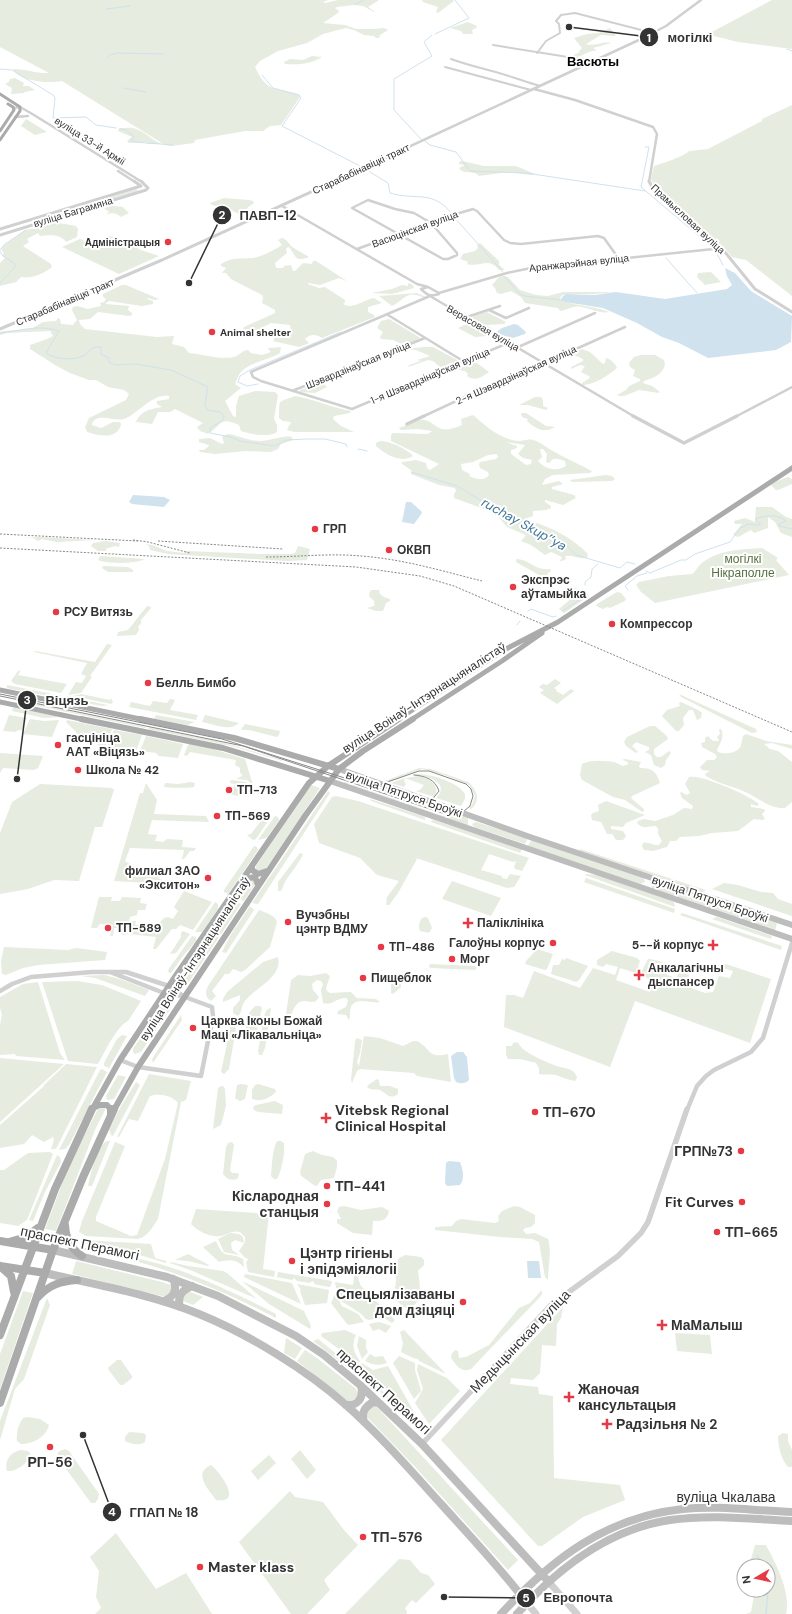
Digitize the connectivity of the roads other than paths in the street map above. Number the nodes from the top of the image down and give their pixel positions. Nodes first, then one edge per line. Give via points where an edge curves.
1 (701, 0) edge
2 (653, 33) junction
3 (493, 45) dead end
4 (538, 53) junction
5 (451, 60) dead end
6 (593, 61) junction
7 (445, 67) dead end
8 (540, 86) junction
9 (532, 90) junction
10 (0, 94) edge
11 (0, 99) edge
12 (14, 108) junction
13 (20, 109) junction
14 (11, 116) junction
15 (28, 116) junction
16 (16, 117) junction
17 (0, 131) edge
18 (66, 137) junction
19 (0, 140) edge
20 (97, 156) junction
21 (146, 185) junction
22 (141, 186) junction
23 (146, 190) junction
24 (282, 206) junction
25 (63, 210) junction
26 (49, 214) junction
27 (68, 214) junction
28 (54, 218) junction
29 (430, 223) junction
30 (0, 229) edge
31 (0, 234) edge
32 (399, 234) junction
33 (722, 248) junction
34 (357, 249) junction
35 (619, 258) junction
36 (417, 284) junction
37 (428, 287) junction
38 (421, 289) junction
39 (439, 293) junction
40 (430, 296) junction
41 (500, 306) dead end
42 (530, 308) dead end
43 (489, 310) junction
44 (792, 312) edge
45 (595, 313) dead end
46 (388, 315) junction
47 (464, 318) junction
48 (625, 327) dead end
49 (0, 329) edge
50 (425, 338) junction
51 (508, 343) junction
52 (516, 348) junction
53 (464, 361) junction
54 (540, 362) junction
55 (792, 387) edge
56 (292, 391) junction
57 (407, 424) dead end
58 (792, 468) edge
59 (541, 633) junction
60 (0, 690) edge
61 (442, 691) junction
62 (25, 695) junction
63 (448, 695) junction
64 (38, 697) junction
65 (0, 702) edge
66 (18, 705) junction
67 (31, 708) junction
68 (328, 766) junction
69 (340, 769) junction
70 (314, 776) junction
71 (330, 781) junction
72 (479, 819) junction
73 (471, 829) junction
74 (252, 866) junction
75 (267, 871) junction
76 (642, 874) junction
77 (242, 879) junction
78 (659, 880) junction
79 (258, 885) junction
80 (638, 886) junction
81 (654, 891) junction
82 (792, 924) edge
83 (792, 939) edge
84 (792, 943) edge
85 (106, 971) junction
86 (169, 986) junction
87 (0, 991) edge
88 (164, 993) junction
89 (185, 996) junction
90 (120, 1060) junction
91 (138, 1067) junction
92 (100, 1094) junction
93 (120, 1100) junction
94 (93, 1108) junction
95 (111, 1115) junction
96 (65, 1222) junction
97 (40, 1226) junction
98 (3, 1242) edge
99 (32, 1246) junction
100 (53, 1250) junction
101 (82, 1256) junction
102 (0, 1266) edge
103 (24, 1270) junction
104 (45, 1273) junction
105 (173, 1279) junction
106 (77, 1280) junction
107 (192, 1286) junction
108 (14, 1294) junction
109 (36, 1298) junction
110 (164, 1301) junction
111 (180, 1307) junction
112 (0, 1335) edge
113 (360, 1385) junction
114 (0, 1403) edge
115 (379, 1403) junction
116 (346, 1405) junction
117 (364, 1422) junction
118 (422, 1444) junction
119 (792, 1512) edge
120 (792, 1521) edge
121 (541, 1572) junction
122 (548, 1581) junction
123 (520, 1592) junction
124 (528, 1603) junction
125 (501, 1614) edge
126 (517, 1614) edge
127 (536, 1614) edge
128 (577, 1614) edge

1 - 2 street, Старабабінавіцкі тракт
2 - 4 street via 571,12 561,15 556,21 560,33 544,42
2 - 6 street, Старабабінавіцкі тракт
3 - 4 street
4 - 6 street
5 - 8 street
6 - 8 street, Старабабінавіцкі тракт
7 - 9 street
8 - 9 street, Старабабінавіцкі тракт
9 - 24 street, Старабабінавіцкі тракт
9 - 33 street, Прамысловая вуліца via 576,100 653,127 657,134 649,183
10 - 13 main road, вуліца 33-й Арміі
11 - 12 main road, вуліца 33-й Арміі
12 - 13 street, вуліца 33-й Арміі
12 - 14 main road
13 - 15 street, вуліца 33-й Арміі
13 - 16 main road
13 - 18 street, вуліца 33-й Арміі
14 - 16 main road
14 - 17 main road
15 - 16 street
15 - 18 street, вуліца 33-й Арміі
16 - 19 main road
18 - 20 street, вуліца 33-й Арміі
20 - 21 street, вуліца 33-й Арміі
20 - 22 street, вуліца 33-й Арміі
21 - 22 street
21 - 23 street
22 - 23 street
22 - 25 street, вуліца Баграмяна
23 - 27 street, вуліца Баграмяна
24 - 34 street, Верасовая вуліца
24 - 49 street, Старабабінавіцкі тракт
25 - 26 street, вуліца Баграмяна
25 - 27 street via 63,213
26 - 28 street via 54,215
26 - 30 street, вуліца Баграмяна
27 - 28 street, вуліца Баграмяна
28 - 31 street, вуліца Баграмяна
29 - 32 street, Васюцінская вуліца
29 - 32 street via 457,255 443,259
29 - 32 street via 414,213 371,200 352,207
29 - 35 street, Васюцінская вуліца via 473,210 510,243 598,236 604,238
32 - 34 street, Васюцінская вуліца
33 - 35 street, Аранжарэйная вуліца
33 - 44 street, Прамысловая вуліца via 755,289
34 - 36 street, Верасовая вуліца
35 - 39 street, Аранжарэйная вуліца via 520,270
36 - 37 street, Верасовая вуліца
36 - 38 street, Верасовая вуліца
37 - 38 street
37 - 39 street, Верасовая вуліца
38 - 40 street, Верасовая вуліца
39 - 40 street, Верасовая вуліца
40 - 46 street
40 - 47 street, Верасовая вуліца
41 - 43 street
42 - 43 street via 506,319
43 - 47 street
45 - 52 street
46 - 50 street
46 - 56 street via 251,372 253,377 261,381
47 - 51 street, Верасовая вуліца
48 - 54 street, 2-я Шэвардзінаўская вуліца
50 - 53 street
50 - 56 street, Шэвардзінаўская вуліца
51 - 52 street, Верасовая вуліца
51 - 53 street, 1-я Шэвардзінаўская вуліца
52 - 54 street, Верасовая вуліца
53 - 56 street, 1-я Шэвардзінаўская вуліца via 352,409
54 - 55 street, Верасовая вуліца via 684,443
54 - 57 street, 2-я Шэвардзінаўская вуліца
58 - 59 main road, вуліца Воінаў-Інтэрнацыяналістаў
59 - 61 main road, вуліца Воінаў-Інтэрнацыяналістаў via 504,650
59 - 63 main road, вуліца Воінаў-Інтэрнацыяналістаў
60 - 62 main road, вуліца Пятруся Броўкі
61 - 63 main road
61 - 68 main road, вуліца Воінаў-Інтэрнацыяналістаў
62 - 64 main road, вуліца Пятруся Броўкі
62 - 66 main road via 28,701
63 - 69 main road, вуліца Воінаў-Інтэрнацыяналістаў via 384,736
64 - 67 main road via 30,701
64 - 68 main road, вуліца Пятруся Броўкі via 234,738
65 - 66 main road, вуліца Пятруся Броўкі
66 - 67 main road, вуліца Пятруся Броўкі
67 - 70 main road, вуліца Пятруся Броўкі via 223,748
68 - 69 main road, вуліца Пятруся Броўкі
68 - 70 main road, вуліца Воінаў-Інтэрнацыяналістаў
69 - 71 main road, вуліца Воінаў-Інтэрнацыяналістаў
69 - 72 main road, вуліца Пятруся Броўкі
70 - 71 main road, вуліца Пятруся Броўкі
70 - 74 main road, вуліца Воінаў-Інтэрнацыяналістаў
71 - 73 main road, вуліца Пятруся Броўкі
71 - 75 main road, вуліца Воінаў-Інтэрнацыяналістаў
72 - 73 main road via 472,820
72 - 76 main road, вуліца Пятруся Броўкі
73 - 80 main road, вуліца Пятруся Броўкі
74 - 75 main road via 256,874
74 - 77 main road, вуліца Воінаў-Інтэрнацыяналістаў
75 - 79 main road, вуліца Воінаў-Інтэрнацыяналістаў
76 - 78 main road, вуліца Пятруся Броўкі
76 - 80 main road via 647,878 647,883
77 - 79 main road via 253,877
77 - 86 main road, вуліца Воінаў-Інтэрнацыяналістаў
78 - 81 main road via 650,884
78 - 82 main road, вуліца Пятруся Броўкі
79 - 89 main road, вуліца Воінаў-Інтэрнацыяналістаў
80 - 81 main road, вуліца Пятруся Броўкі
81 - 83 main road, вуліца Пятруся Броўкі
84 - 118 street, Медыцынская вуліца via 763,1038 750,1052 714,1070 697,1086 642,1233 631,1246 551,1305
85 - 86 street via 126,972
85 - 87 street via 31,977
85 - 88 street
86 - 88 main road, вуліца Воінаў-Інтэрнацыяналістаў
86 - 89 street
88 - 89 street
88 - 90 main road, вуліца Воінаў-Інтэрнацыяналістаў
89 - 91 main road, вуліца Воінаў-Інтэрнацыяналістаў
89 - 91 street via 212,1008 213,1016 201,1076
90 - 91 street
90 - 92 main road, вуліца Воінаў-Інтэрнацыяналістаў
91 - 93 main road, вуліца Воінаў-Інтэрнацыяналістаў
92 - 93 main road via 108,1103
92 - 94 main road, вуліца Воінаў-Інтэрнацыяналістаў
93 - 95 main road, вуліца Воінаў-Інтэрнацыяналістаў
94 - 95 main road via 107,1105
94 - 97 main road, вуліца Воінаў-Інтэрнацыяналістаў
95 - 96 main road, вуліца Воінаў-Інтэрнацыяналістаў
96 - 100 main road, вуліца Воінаў-Інтэрнацыяналістаў
96 - 101 main road via 70,1248
97 - 98 main road via 26,1237
97 - 99 main road, вуліца Воінаў-Інтэрнацыяналістаў
98 - 99 main road, праспект Перамогі
99 - 100 main road, праспект Перамогі
99 - 103 main road, вуліца Воінаў-Інтэрнацыяналістаў
100 - 101 main road, праспект Перамогі
100 - 104 main road, вуліца Воінаў-Інтэрнацыяналістаў
101 - 105 main road, праспект Перамогі
102 - 103 main road
102 - 108 main road via 11,1276
103 - 104 main road
103 - 108 main road, вуліца Воінаў-Інтэрнацыяналістаў
104 - 106 main road
104 - 109 main road, вуліца Воінаў-Інтэрнацыяналістаў
105 - 107 main road, праспект Перамогі
105 - 110 main road via 176,1284 175,1293
106 - 109 main road via 59,1281
106 - 110 main road
107 - 111 main road via 183,1290 178,1302
107 - 113 main road, праспект Перамогі via 218,1296 296,1336
108 - 112 main road, вуліца Воінаў-Інтэрнацыяналістаў
109 - 114 main road, вуліца Воінаў-Інтэрнацыяналістаў
110 - 111 main road
111 - 116 main road via 230,1328 264,1347
113 - 115 main road, праспект Перамогі
113 - 116 main road via 360,1400 355,1404
115 - 117 main road via 373,1402 365,1407 362,1413
115 - 118 main road, праспект Перамогі
116 - 117 main road
117 - 123 main road
118 - 121 main road, праспект Перамогі
119 - 121 main road, вуліца Чкалава via 695,1509 659,1512 617,1524 596,1534
120 - 122 main road, вуліца Чкалава via 687,1518 651,1524 601,1544
121 - 122 main road, праспект Перамогі
121 - 123 main road, вуліца Чкалава
122 - 124 main road, вуліца Чкалава
122 - 128 street, праспект Перамогі
123 - 124 main road
123 - 125 main road, вуліца Чкалава
124 - 126 main road, вуліца Чкалава
124 - 127 street

